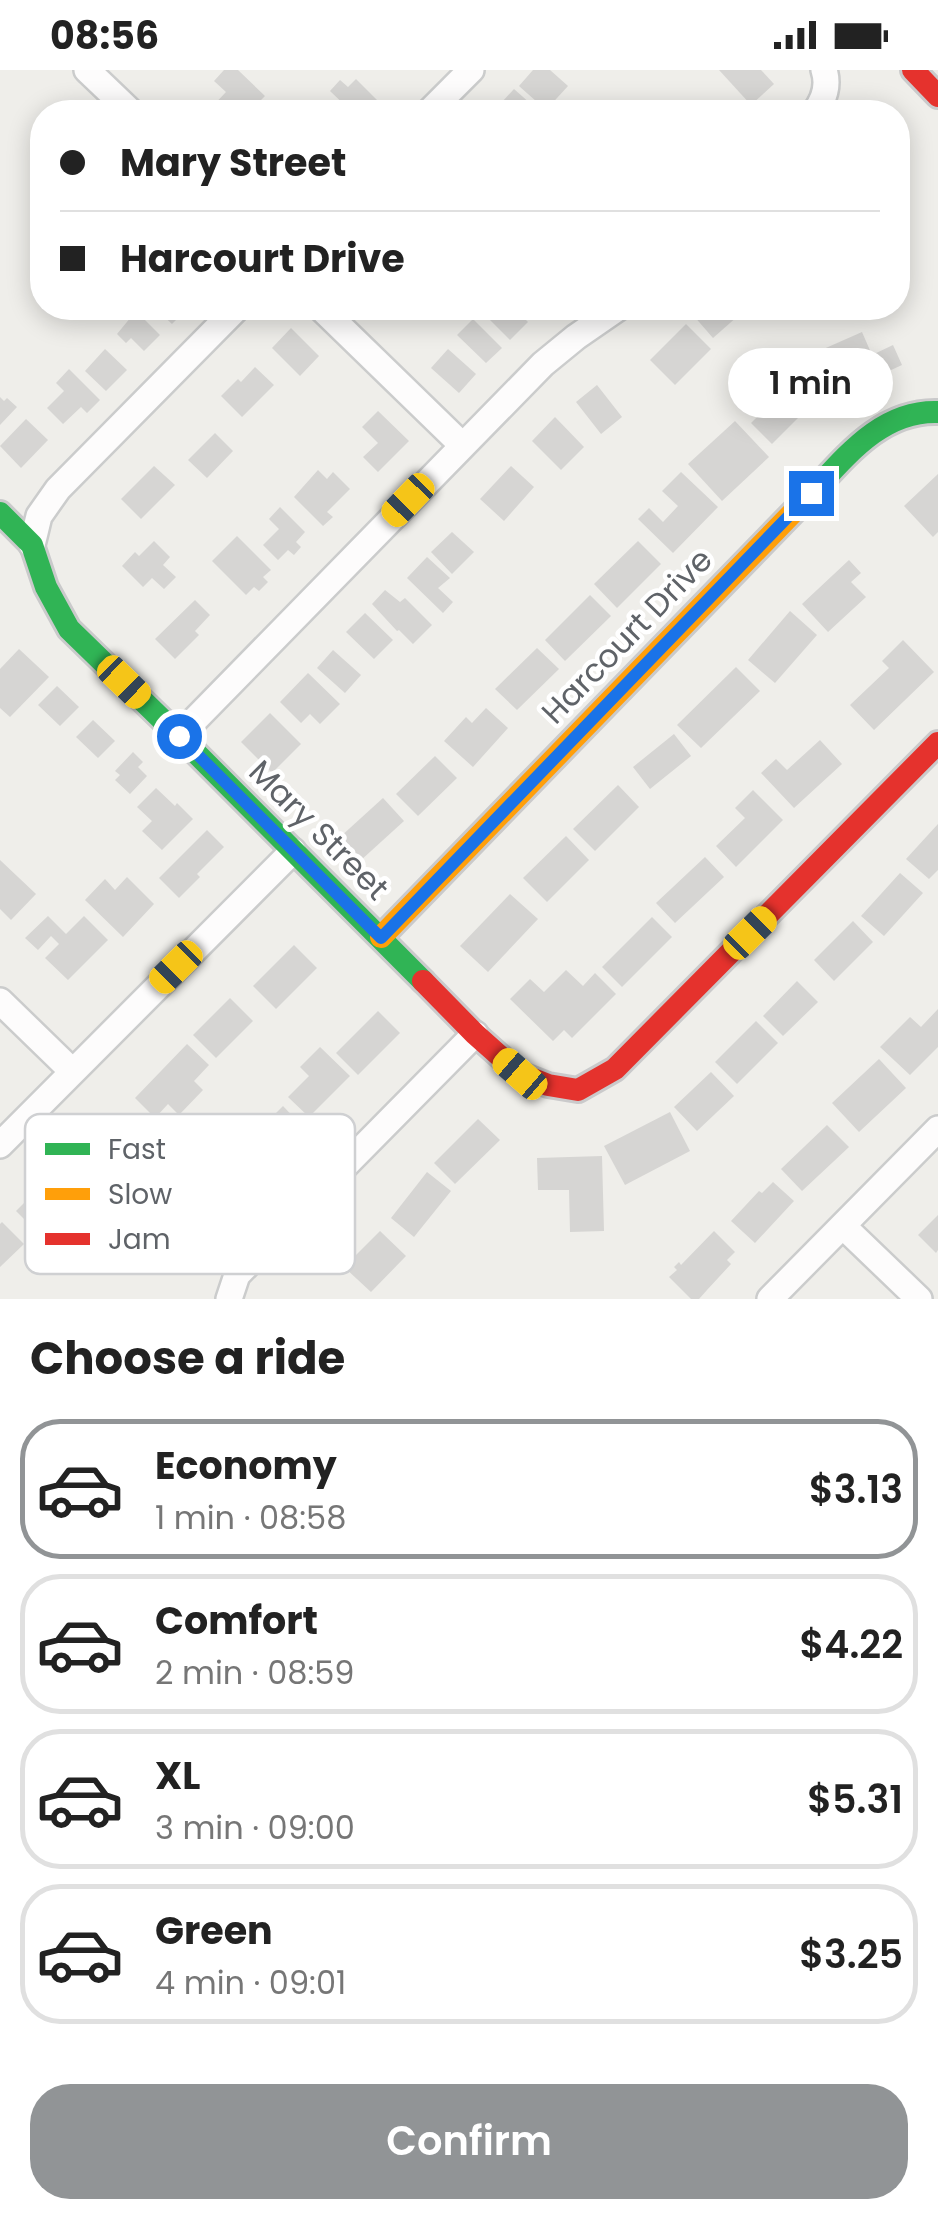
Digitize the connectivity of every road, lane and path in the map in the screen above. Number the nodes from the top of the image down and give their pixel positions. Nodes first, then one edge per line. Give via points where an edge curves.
1 (86, 70) edge
2 (471, 70) edge
3 (824, 70) edge
4 (912, 70) edge
5 (938, 96) edge
6 (117, 100) edge
7 (441, 100) edge
8 (822, 100) edge
9 (225, 320) edge
10 (333, 320) edge
11 (601, 320) edge
12 (938, 412) edge
13 (462, 445) junction
14 (0, 513) edge
15 (32, 544) junction
16 (179, 736) junction
17 (938, 743) edge
18 (293, 851) junction
19 (381, 938) junction
20 (0, 1001) edge
21 (475, 1034) junction
22 (72, 1071) junction
23 (30, 1114) edge
24 (25, 1119) edge
25 (938, 1129) edge
26 (0, 1145) edge
27 (355, 1156) edge
28 (843, 1226) junction
29 (238, 1274) edge
30 (229, 1299) edge
31 (770, 1299) edge
32 (918, 1299) edge

1 - 6 street
2 - 7 street
3 - 8 street
4 - 5 street
9 - 15 street via 58,490 39,516
10 - 13 street
11 - 13 street via 542,364
12 - 19 street, Harcourt Drive via 896,417 865,438
13 - 16 street
14 - 15 street, Mary Street
15 - 16 street, Mary Street via 69,629
16 - 18 street, Mary Street
17 - 21 street, Mary Street via 615,1069 578,1090 548,1085 520,1074
18 - 19 street, Mary Street
18 - 22 street
19 - 21 street, Mary Street
20 - 22 street
21 - 27 street
22 - 23 street
24 - 26 street
25 - 28 street
28 - 31 street
28 - 32 street
29 - 30 street

